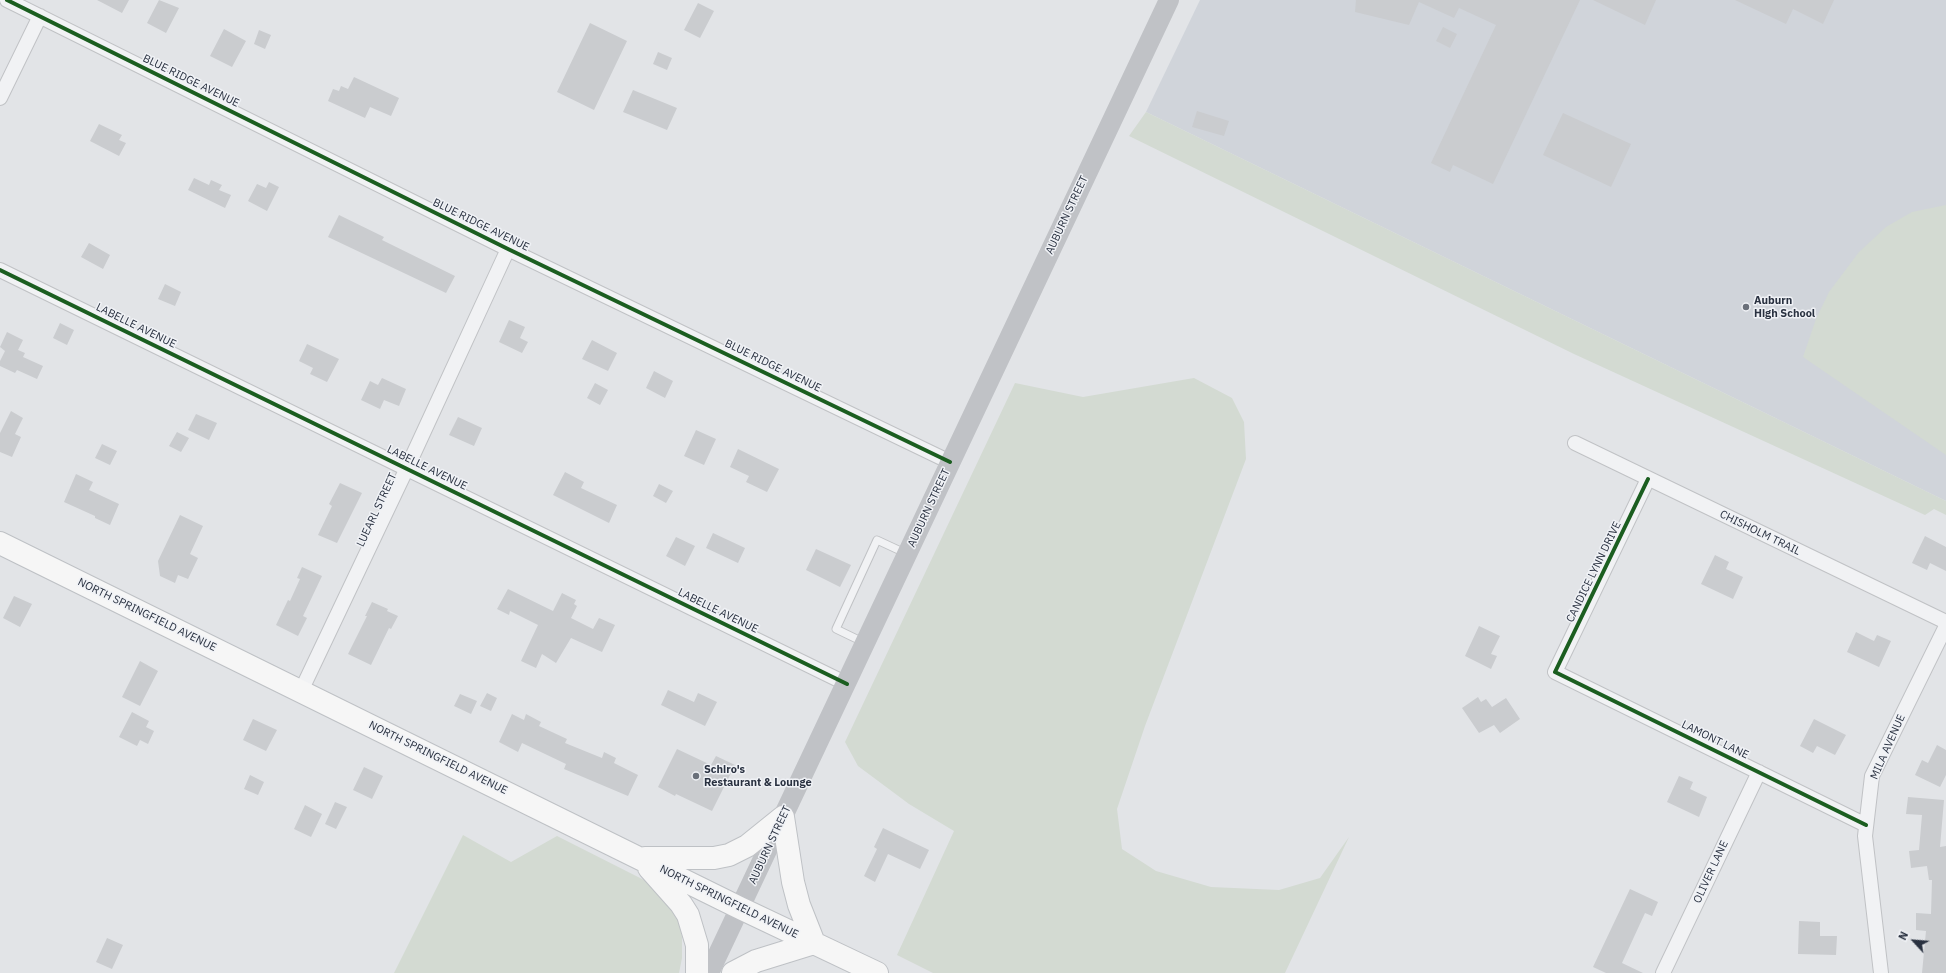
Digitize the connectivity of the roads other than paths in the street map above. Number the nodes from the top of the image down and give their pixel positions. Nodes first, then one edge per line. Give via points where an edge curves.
1 (7, 0) edge
2 (1169, 0) edge
3 (40, 16) junction
4 (0, 98) edge
5 (508, 249) junction
6 (0, 270) edge
7 (1575, 443) dead end
8 (950, 462) junction
9 (407, 468) junction
10 (1648, 479) junction
11 (0, 543) edge
12 (907, 554) junction
13 (1946, 622) edge
14 (1946, 626) edge
15 (865, 643) junction
16 (1555, 672) joint
17 (846, 684) junction
18 (301, 691) junction
19 (1759, 772) junction
20 (783, 817) junction
21 (1866, 825) junction
22 (640, 858) junction
23 (740, 908) junction
24 (814, 943) junction
25 (697, 973) edge
26 (709, 973) edge
27 (733, 973) edge
28 (877, 973) edge
29 (1663, 973) edge
30 (1881, 973) edge

1 - 3 street, BLUE RIDGE AVENUE
2 - 8 main road, AUBURN STREET
3 - 4 street
3 - 5 street, BLUE RIDGE AVENUE
5 - 8 street, BLUE RIDGE AVENUE
5 - 9 street, LUEARL STREET
6 - 9 street, LABELLE AVENUE
7 - 10 street, CHISHOLM TRAIL
8 - 12 main road, AUBURN STREET
9 - 17 street, LABELLE AVENUE
9 - 18 street, LUEARL STREET
10 - 13 street, CHISHOLM TRAIL
10 - 16 street, CANDICE LYNN DRIVE
11 - 18 main road, NORTH SPRINGFIELD AVENUE
12 - 15 main road, AUBURN STREET
12 - 15 lane via 876,540 836,629
14 - 21 street, MILA AVENUE via 1872,776
15 - 17 main road, AUBURN STREET
16 - 19 street, LAMONT LANE
17 - 20 main road, AUBURN STREET
18 - 22 main road, NORTH SPRINGFIELD AVENUE
19 - 21 street, LAMONT LANE
19 - 29 street, OLIVER LANE
20 - 22 main road via 747,846 729,855 714,858
20 - 23 main road, AUBURN STREET
20 - 24 main road via 798,905
21 - 30 street, MILA AVENUE via 1865,836
22 - 23 main road, NORTH SPRINGFIELD AVENUE
22 - 25 main road via 688,915 697,946
23 - 24 main road, NORTH SPRINGFIELD AVENUE
23 - 26 main road, AUBURN STREET
24 - 27 main road via 756,961
24 - 28 main road, NORTH SPRINGFIELD AVENUE

